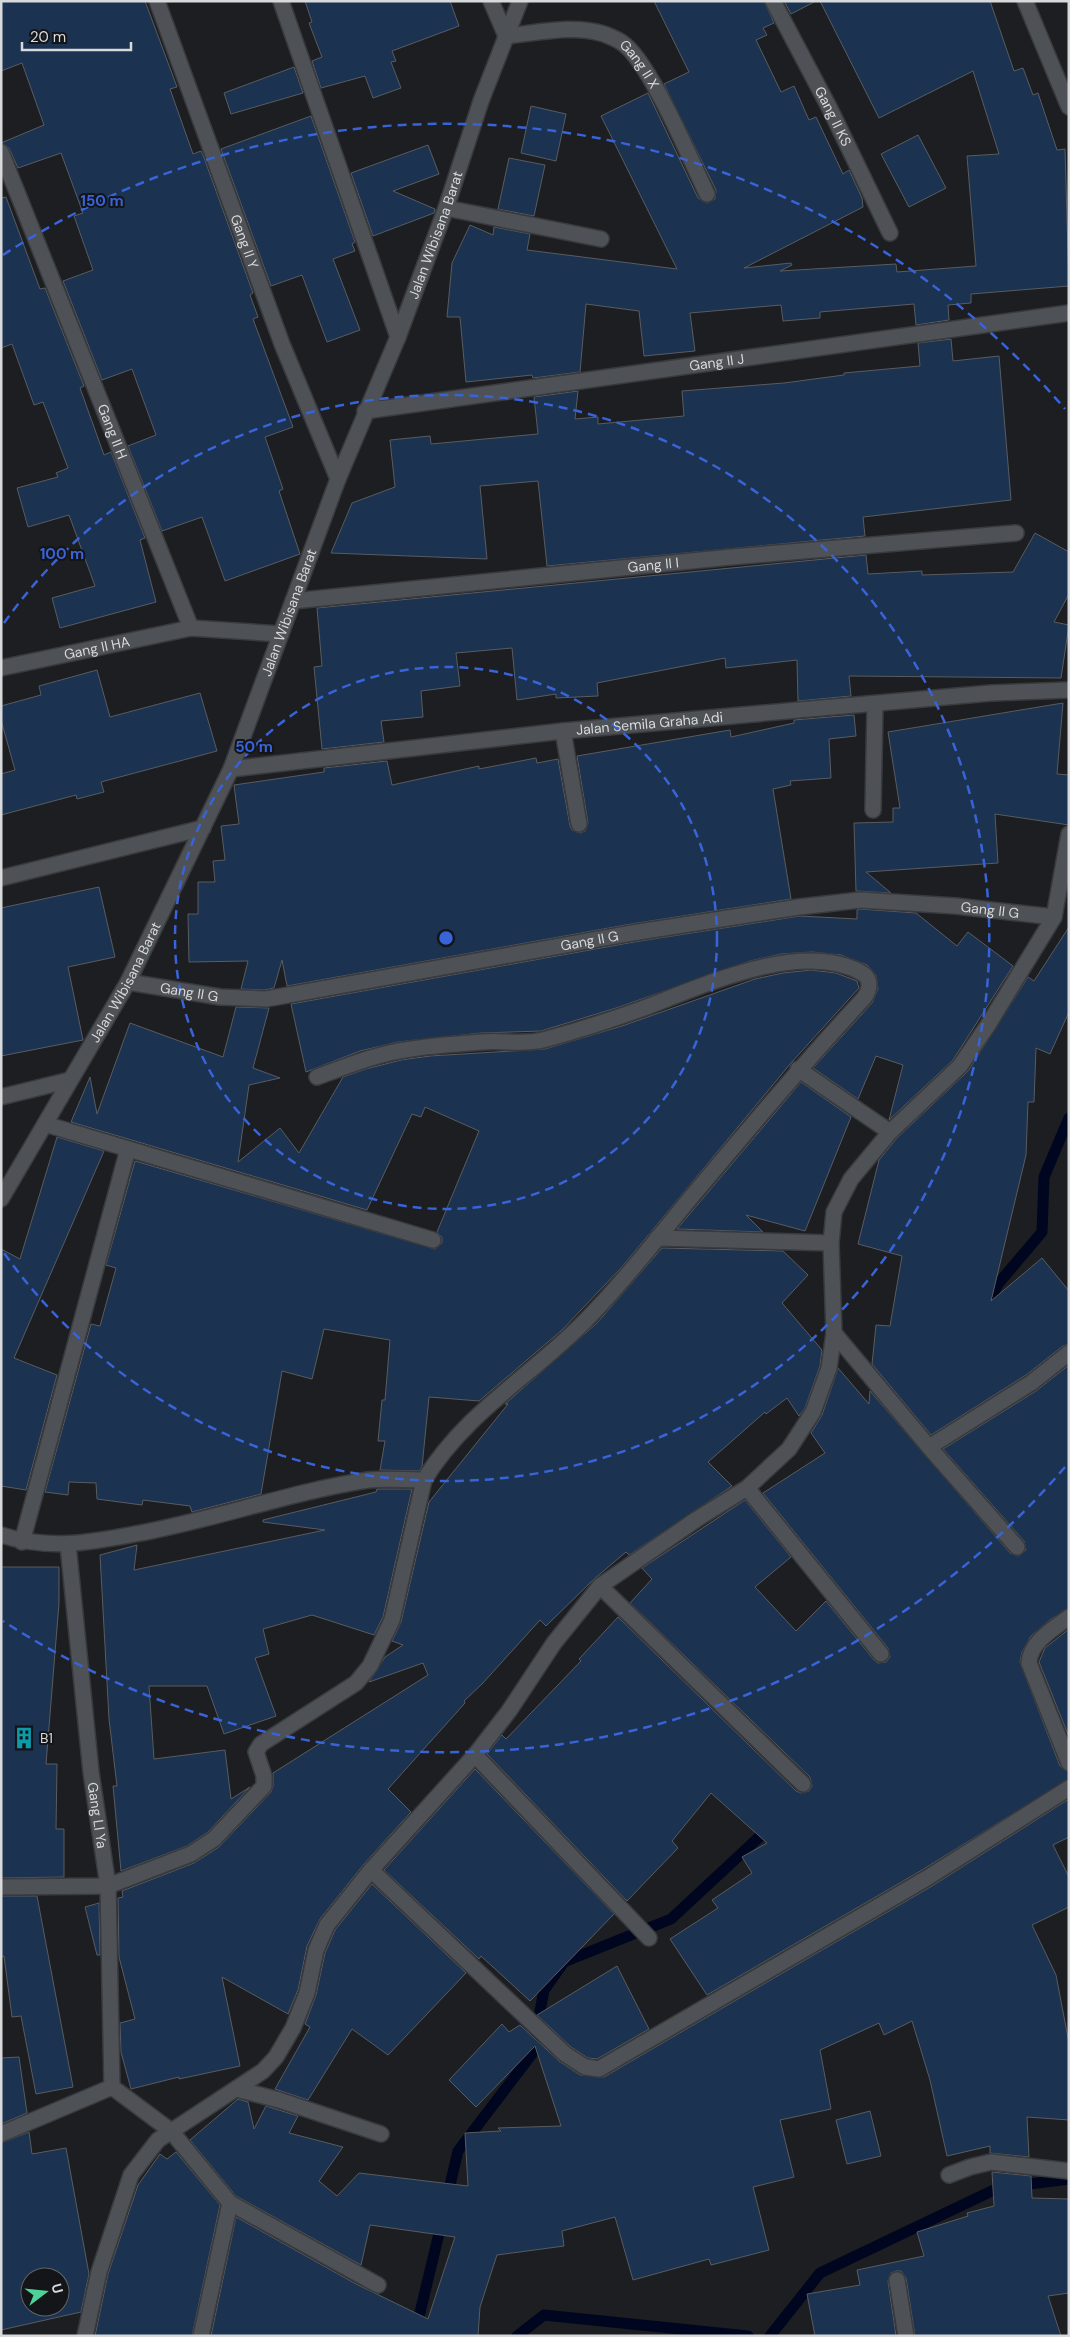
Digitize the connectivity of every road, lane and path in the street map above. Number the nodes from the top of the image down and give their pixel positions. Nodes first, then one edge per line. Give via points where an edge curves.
1 (157, 1) edge
2 (281, 1) edge
3 (491, 1) edge
4 (520, 1) edge
5 (773, 1) edge
6 (1025, 1) edge
7 (506, 36) junction
8 (1069, 107) edge
9 (1, 152) edge
10 (706, 194) dead end
11 (446, 208) junction
12 (890, 233) dead end
13 (601, 239) dead end
14 (1069, 313) edge
15 (398, 337) junction
16 (365, 412) junction
17 (338, 479) junction
18 (1016, 533) dead end
19 (293, 601) junction
20 (191, 628) junction
21 (281, 634) junction
22 (1, 668) edge
23 (1069, 690) edge
24 (875, 705) junction
25 (563, 731) junction
26 (231, 769) junction
27 (873, 810) dead end
28 (579, 824) dead end
29 (202, 828) junction
30 (1069, 834) edge
31 (1, 878) edge
32 (1054, 917) junction
33 (128, 982) junction
34 (798, 1069) junction
35 (317, 1077) dead end
36 (70, 1080) junction
37 (1, 1097) edge
38 (45, 1124) junction
39 (890, 1132) junction
40 (128, 1149) junction
41 (19, 1170) junction
42 (1, 1175) edge
43 (1, 1199) edge
44 (657, 1238) junction
45 (433, 1240) dead end
46 (831, 1243) junction
47 (834, 1333) junction
48 (1069, 1353) edge
49 (929, 1447) junction
50 (424, 1480) junction
51 (747, 1488) junction
52 (1, 1535) edge
53 (22, 1542) junction
54 (68, 1545) junction
55 (1017, 1547) dead end
56 (600, 1586) junction
57 (1069, 1616) edge
58 (882, 1654) dead end
59 (475, 1755) junction
60 (1069, 1763) edge
61 (803, 1784) dead end
62 (1069, 1788) edge
63 (371, 1870) junction
64 (108, 1886) junction
65 (1, 1887) edge
66 (649, 1938) dead end
67 (112, 2087) junction
68 (236, 2089) junction
69 (171, 2131) junction
70 (1, 2134) edge
71 (381, 2134) dead end
72 (1069, 2170) edge
73 (949, 2175) dead end
74 (230, 2203) junction
75 (897, 2280) dead end
76 (378, 2285) dead end
77 (86, 2336) edge
78 (201, 2336) edge
79 (906, 2336) edge

1 - 17 street, Gang II Y via 282,344
2 - 15 street
3 - 7 street
4 - 7 street, Jalan Wibisana Barat
5 - 12 street, Gang II KS
6 - 8 street
7 - 10 street, Gang II X via 572,29 602,34 622,42 640,64 671,118
7 - 11 street, Jalan Wibisana Barat
9 - 20 street, Gang II H
11 - 13 street
11 - 15 street, Jalan Wibisana Barat
14 - 16 street, Gang II J
15 - 16 street, Jalan Wibisana Barat
16 - 17 street, Jalan Wibisana Barat
17 - 19 street, Jalan Wibisana Barat
18 - 19 street, Gang II I via 731,557
19 - 21 street, Jalan Wibisana Barat
20 - 21 street
20 - 22 street, Gang II HA
21 - 26 street, Jalan Wibisana Barat
23 - 24 street, Jalan Semila Graha Adi via 991,693
24 - 25 street, Jalan Semila Graha Adi
24 - 27 street
25 - 26 street, Jalan Semila Graha Adi
25 - 28 street
26 - 29 street, Jalan Wibisana Barat
29 - 31 street
29 - 33 street, Jalan Wibisana Barat
30 - 32 street
32 - 33 street, Gang II G via 860,900 632,933 266,998 220,997
32 - 39 street via 960,1066
33 - 36 street, Jalan Wibisana Barat
34 - 35 street via 869,991 870,983 864,974 828,963 794,962 752,968 540,1041 496,1040 409,1049
34 - 39 street
34 - 44 street
36 - 37 street
36 - 38 street, Jalan Wibisana Barat
38 - 40 street
38 - 41 street, Jalan Wibisana Barat
39 - 46 street via 851,1179 834,1212
40 - 45 street
40 - 53 street
41 - 42 street
41 - 43 street, Jalan Wibisana Barat
44 - 46 street
44 - 50 street via 589,1318 538,1366 467,1424
46 - 47 street
47 - 49 street
47 - 51 street via 830,1368 814,1412 789,1449
48 - 49 street via 1031,1383
49 - 55 street
50 - 54 street via 360,1482 187,1525
50 - 64 street via 392,1620 370,1666 356,1683 261,1744 256,1752 264,1786 214,1839 191,1854
51 - 56 street
51 - 58 street
52 - 53 street
53 - 54 street
54 - 64 street, Gang Ll Ya via 92,1772
56 - 59 street via 554,1643
56 - 61 street
57 - 60 street via 1039,1640 1030,1654 1029,1663
59 - 63 street
59 - 66 street
62 - 63 street via 926,1878 599,2069 585,2067 565,2054
63 - 68 street via 321,1935 307,1993 276,2058
64 - 65 street
64 - 67 street, Gang Ll Ya
67 - 69 street
67 - 70 street
68 - 69 street
68 - 71 street
69 - 74 street
69 - 77 street via 158,2140 132,2176 99,2272
72 - 73 street via 991,2162
74 - 76 street
74 - 78 street
75 - 79 street

